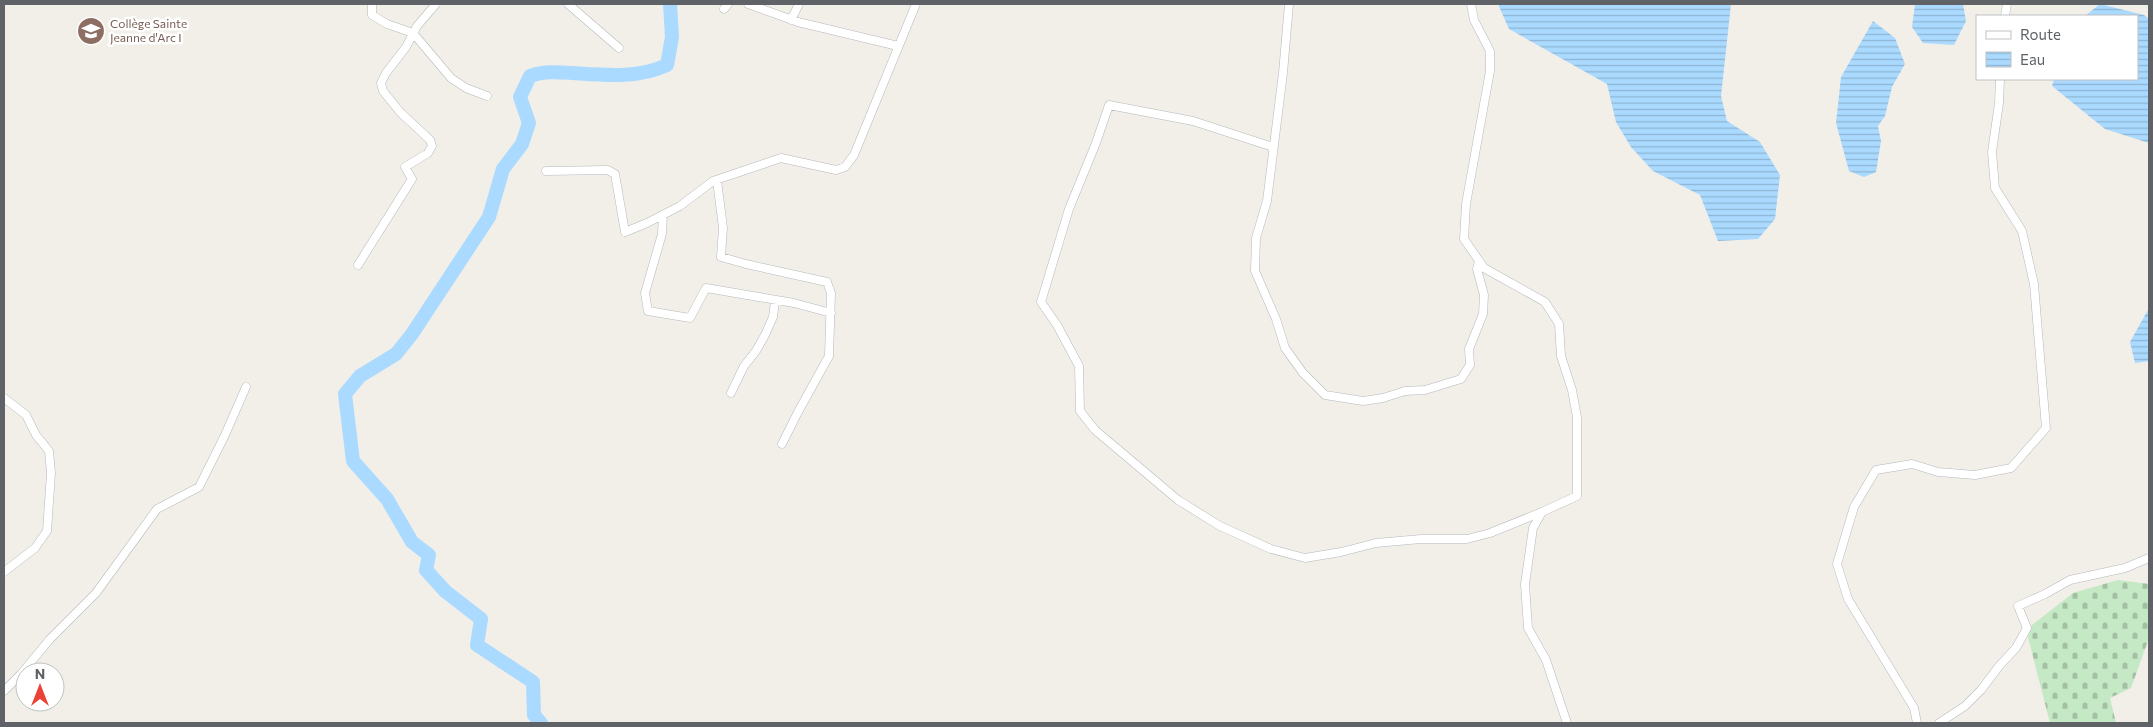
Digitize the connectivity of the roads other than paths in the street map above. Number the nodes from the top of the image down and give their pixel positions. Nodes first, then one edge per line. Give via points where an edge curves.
1 (372, 4) edge
2 (436, 4) edge
3 (568, 4) edge
4 (748, 4) edge
5 (799, 4) edge
6 (916, 4) edge
7 (1289, 4) edge
8 (1471, 4) edge
9 (791, 20) junction
10 (413, 33) junction
11 (898, 46) junction
12 (619, 48) dead end
13 (2000, 80) edge
14 (487, 96) dead end
15 (1273, 147) junction
16 (546, 171) dead end
17 (717, 180) junction
18 (663, 215) junction
19 (1479, 260) junction
20 (358, 265) dead end
21 (775, 301) junction
22 (830, 313) junction
23 (246, 386) dead end
24 (731, 393) dead end
25 (4, 398) edge
26 (782, 444) dead end
27 (1542, 512) junction
28 (2149, 558) edge
29 (4, 572) edge
30 (4, 691) edge
31 (1567, 723) edge
32 (1917, 723) edge
33 (1939, 723) edge

1 - 10 street via 372,15 386,24
2 - 10 street
3 - 12 street
4 - 9 street
5 - 9 street
6 - 11 street
7 - 15 street
8 - 19 street via 1474,20 1490,51 1490,71 1466,204 1464,239
9 - 11 street
10 - 14 street via 450,78
10 - 20 street via 386,74 383,91 432,146 428,153 405,167 412,179
11 - 17 street via 854,155 845,167 836,170 782,158
13 - 32 street via 2000,103 1992,152 1995,188 2022,231 2034,284 2046,428 2011,468 1976,475 1938,472 1912,464 1876,470 1854,507 1837,564 1848,599 1914,708
15 - 19 street via 1266,201 1256,238 1255,270 1285,348 1324,395 1364,401 1405,390 1426,390 1462,379 1470,365 1469,349 1484,314 1484,295 1477,268
15 - 27 street via 1193,121 1109,104 1069,209 1041,302 1058,325 1079,366 1080,411 1095,430 1178,500 1220,526 1271,549 1304,558 1376,542 1467,539
16 - 18 street via 608,170 615,174 624,232
17 - 18 street
17 - 22 street via 723,228 721,257 827,282 831,293
18 - 21 street via 662,234 645,293 648,311 690,318 706,288
19 - 27 street via 1484,268 1545,302 1559,324 1561,356 1577,417 1577,496
21 - 22 street
21 - 24 street via 773,317 765,335
22 - 26 street via 829,356
23 - 30 street via 226,435 199,487 157,510 96,594 50,638
25 - 29 street via 26,415 48,452 51,473 47,531 36,548
27 - 31 street via 1534,528 1528,556 1525,584 1528,628 1546,660
28 - 33 street via 2126,568 2070,580 2018,606 2027,628 2016,648 1982,690

